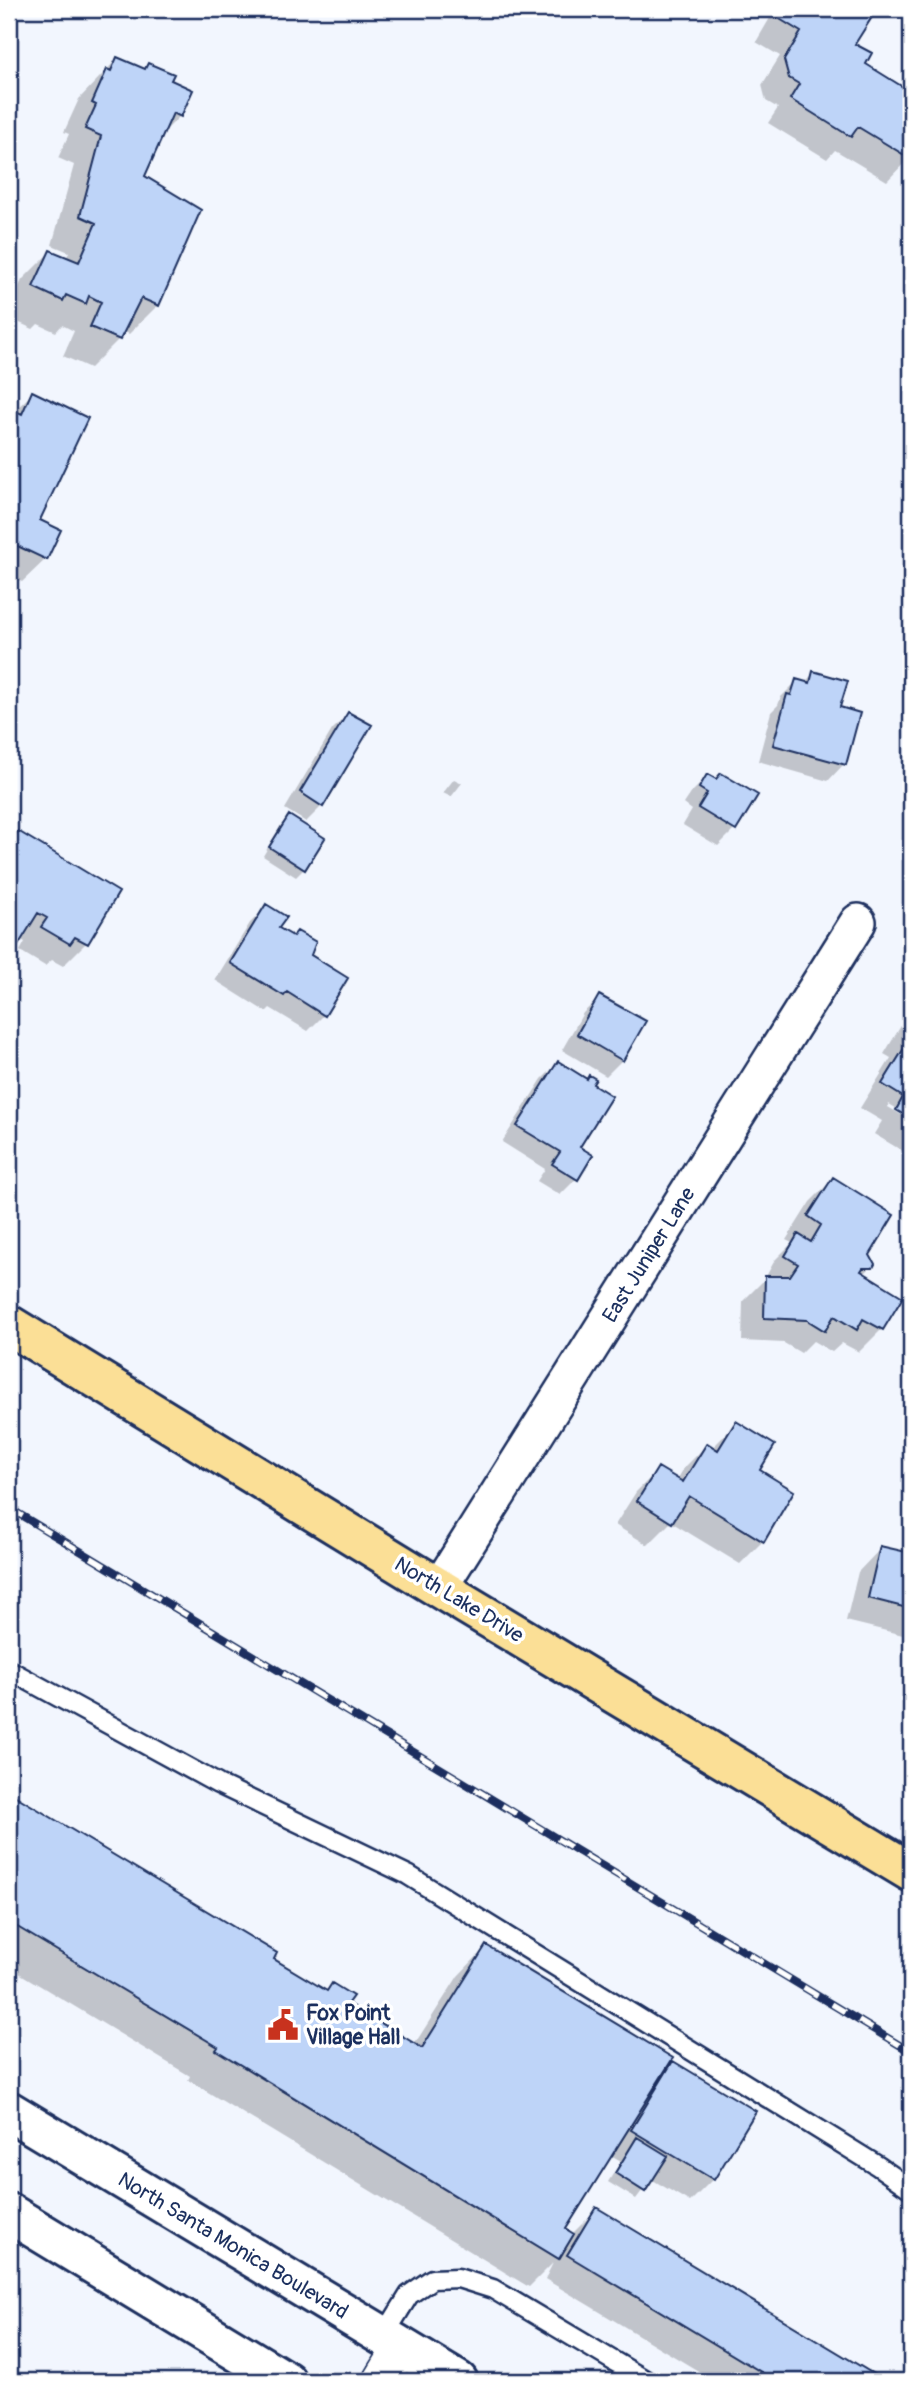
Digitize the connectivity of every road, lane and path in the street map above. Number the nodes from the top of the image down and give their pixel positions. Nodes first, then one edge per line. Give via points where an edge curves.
1 (858, 922) dead end
2 (9, 1325) edge
3 (439, 1588) junction
4 (9, 1670) edge
5 (911, 1872) edge
6 (9, 2111) edge
7 (911, 2189) edge
8 (9, 2213) edge
9 (392, 2342) junction
10 (286, 2381) edge
11 (381, 2381) edge
12 (458, 2381) edge
13 (646, 2381) edge

1 - 3 street, East Juniper Lane
2 - 3 main road, North Lake Drive
3 - 5 main road, North Lake Drive
4 - 7 lane via 218,1784 408,1875
6 - 9 street, North Santa Monica Boulevard
8 - 10 street
9 - 11 street
9 - 12 street, North Santa Monica Boulevard
9 - 13 lane via 409,2295 432,2279 458,2278 493,2288

